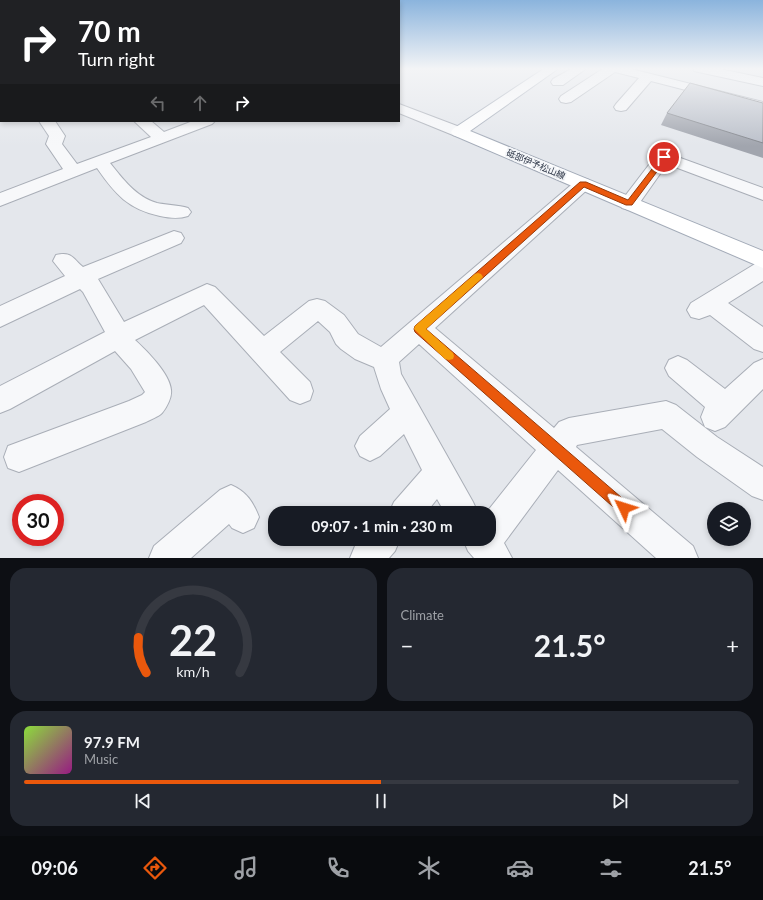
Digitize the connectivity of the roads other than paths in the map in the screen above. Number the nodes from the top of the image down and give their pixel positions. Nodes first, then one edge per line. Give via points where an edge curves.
1 (515, 94) edge
2 (574, 94) edge
3 (625, 94) edge
4 (717, 94) edge
5 (566, 99) dead end
6 (619, 106) dead end
7 (763, 106) edge
8 (400, 108) edge
9 (48, 122) edge
10 (143, 122) edge
11 (204, 122) edge
12 (459, 132) junction
13 (162, 138) junction
14 (100, 161) junction
15 (73, 171) junction
16 (583, 184) junction
17 (763, 194) edge
18 (0, 200) edge
19 (629, 204) junction
20 (181, 212) dead end
21 (174, 238) dead end
22 (763, 260) edge
23 (73, 269) junction
24 (763, 270) edge
25 (0, 316) edge
26 (419, 329) junction
27 (120, 336) junction
28 (763, 341) edge
29 (263, 351) junction
30 (386, 360) junction
31 (678, 368) dead end
32 (763, 371) edge
33 (300, 391) dead end
34 (0, 400) edge
35 (407, 412) junction
36 (370, 446) dead end
37 (556, 449) junction
38 (19, 458) dead end
39 (440, 472) junction
40 (763, 485) edge
41 (411, 506) edge
42 (458, 506) edge
43 (242, 517) dead end
44 (496, 530) edge
45 (377, 546) edge
46 (166, 558) edge
47 (367, 558) edge
48 (681, 558) edge

1 - 12 main road
2 - 5 street
3 - 6 street
4 - 7 street
8 - 12 street
9 - 15 street via 57,136 54,144
10 - 13 street
11 - 13 street
12 - 16 main road, 砥部伊予松山線
13 - 14 street
14 - 15 street
14 - 20 street via 118,186 135,200 151,208
15 - 18 street
16 - 19 main road, 砥部伊予松山線
16 - 26 street
17 - 19 street via 664,157
19 - 22 main road, 砥部伊予松山線
21 - 23 street
23 - 25 street via 57,291
23 - 27 street via 99,297
24 - 28 street via 705,306
26 - 30 street
26 - 37 street
27 - 29 street via 207,293
27 - 34 street
27 - 38 street via 158,388 158,395 152,404
29 - 30 street via 317,308 330,316 345,336 357,346 368,354
29 - 33 street
30 - 35 street via 388,374
31 - 32 street via 720,412
35 - 36 street
35 - 39 street
37 - 40 street via 569,432 666,415
37 - 44 street
37 - 48 street
39 - 41 street
39 - 42 street
43 - 46 street via 231,501
45 - 47 street

